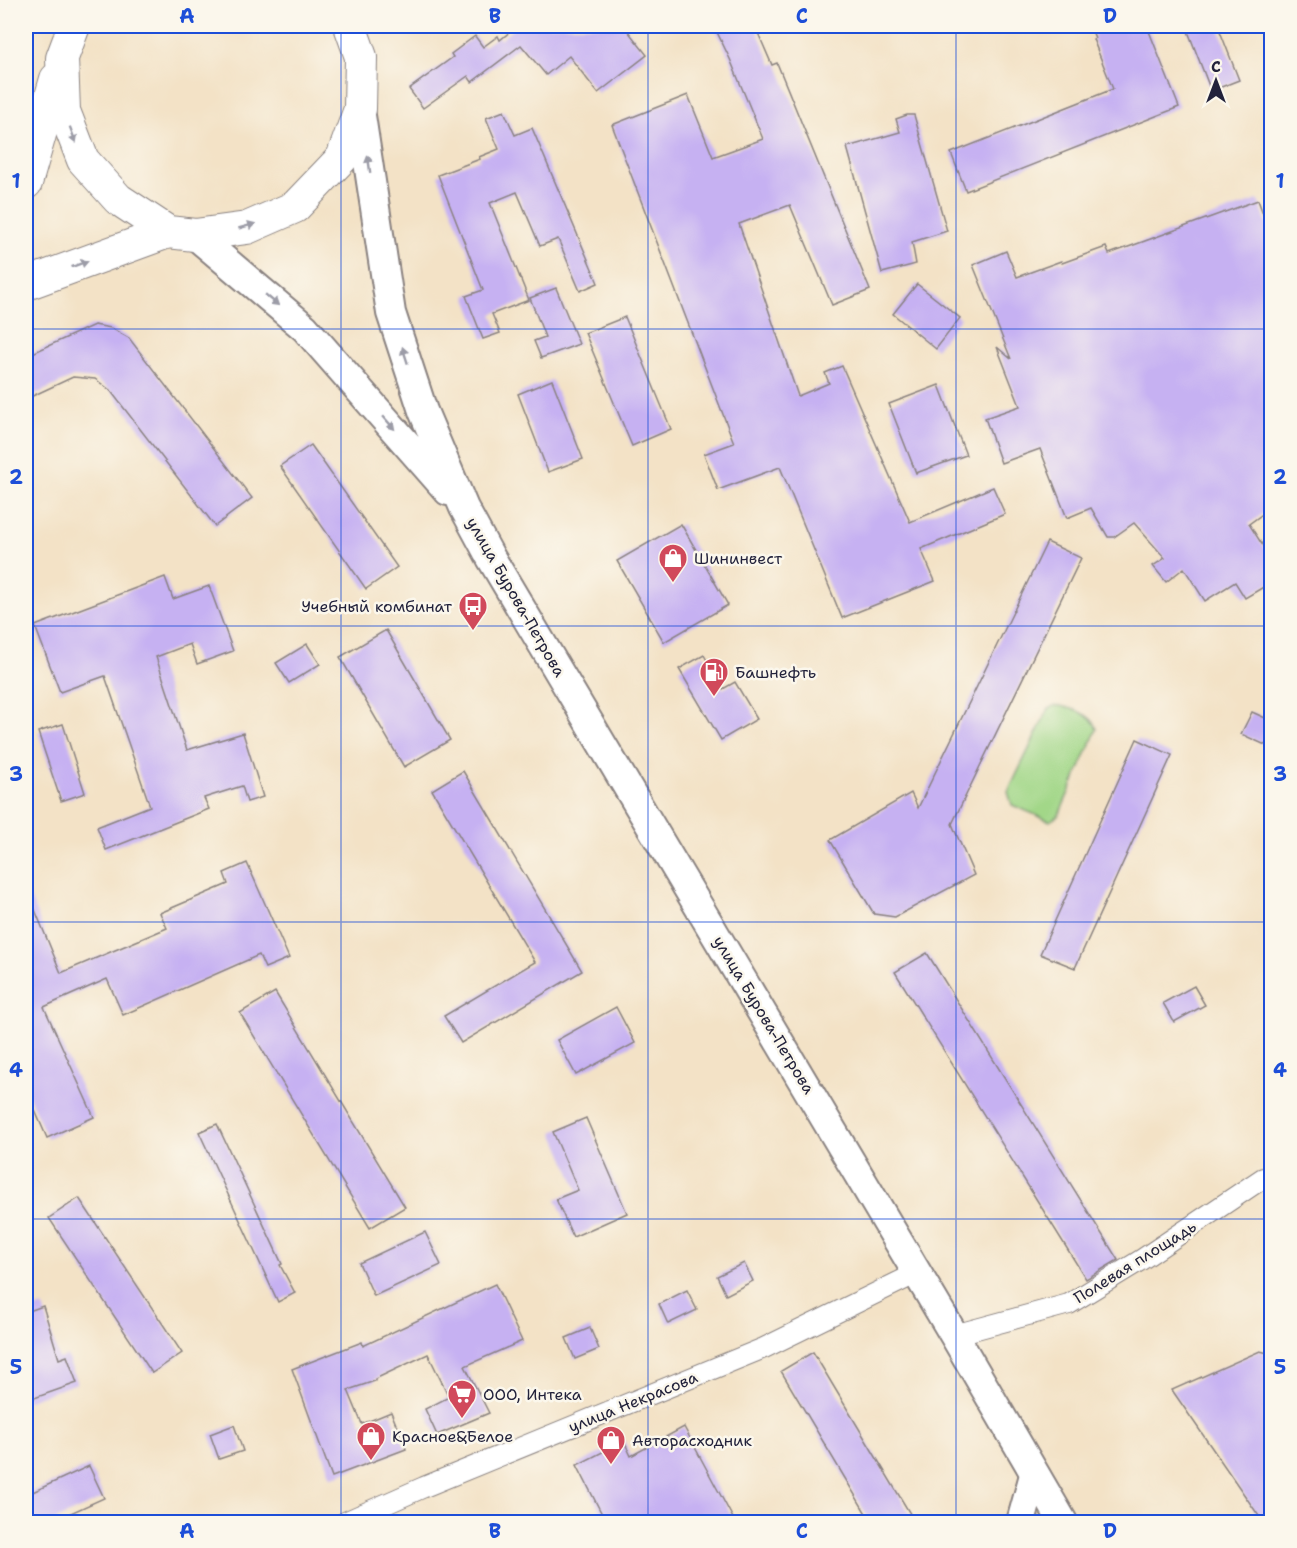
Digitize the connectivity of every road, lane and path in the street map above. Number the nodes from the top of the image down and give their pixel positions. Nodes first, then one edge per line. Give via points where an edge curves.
1 (74, 26) edge
2 (350, 26) edge
3 (372, 26) edge
4 (361, 57) junction
5 (62, 58) junction
6 (360, 109) junction
7 (26, 183) edge
8 (182, 233) junction
9 (26, 284) edge
10 (464, 508) junction
11 (1272, 1182) edge
12 (917, 1273) junction
13 (954, 1335) junction
14 (1034, 1475) junction
15 (345, 1522) edge
16 (1021, 1522) edge
17 (1062, 1522) edge

1 - 5 main road
2 - 4 main road
3 - 4 main road
4 - 6 main road
5 - 7 main road
5 -> 8 main road via 64,111 83,160 118,199
8 -> 6 main road via 247,228 295,207 342,158
10 -> 6 main road, улица Бурова-Петрова via 423,411 391,313
9 -> 8 main road
8 -> 10 main road, улица Бурова-Петрова via 305,328
10 - 12 main road, улица Бурова-Петрова
11 - 13 street, Полевая площадь via 1263,1178 1069,1304
12 - 13 main road, улица Бурова-Петрова
12 - 15 street, улица Некрасова via 764,1348
13 - 14 main road, улица Бурова-Петрова
14 - 16 main road
14 - 17 main road, улица Бурова-Петрова

